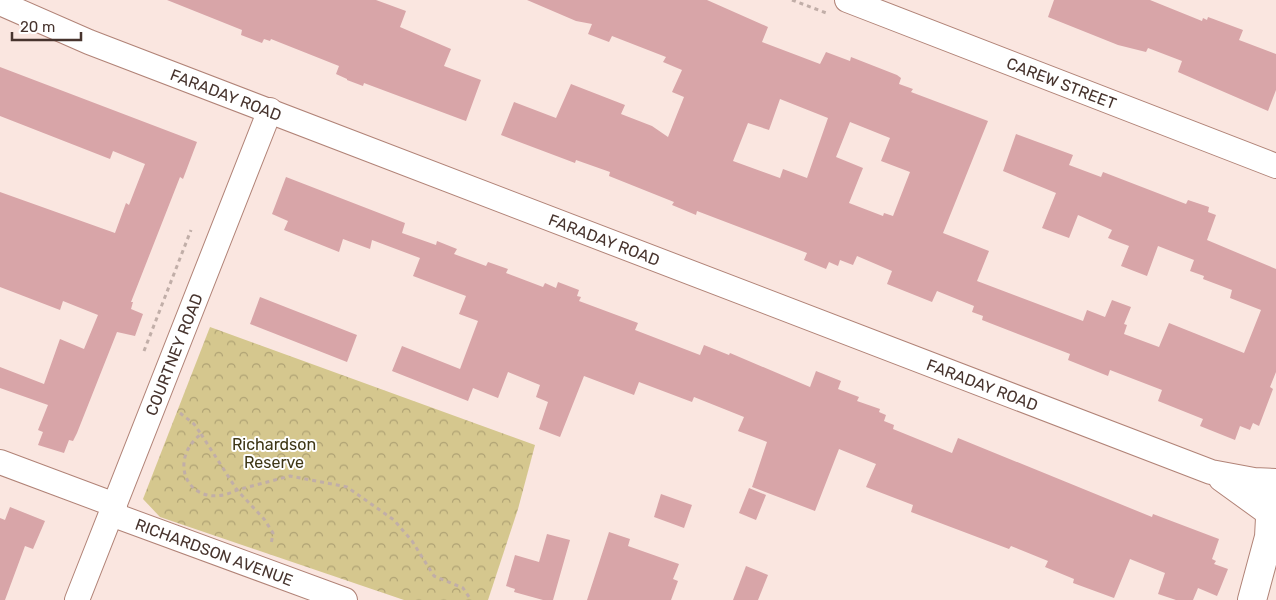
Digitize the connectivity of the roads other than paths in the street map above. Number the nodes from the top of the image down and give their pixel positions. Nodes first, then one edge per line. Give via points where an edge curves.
1 (847, 0) edge
2 (0, 3) edge
3 (270, 110) junction
4 (1276, 166) edge
5 (0, 462) edge
6 (1211, 472) junction
7 (1276, 481) edge
8 (1276, 486) edge
9 (113, 510) junction
10 (1272, 519) edge
11 (1276, 587) edge
12 (77, 600) edge
13 (345, 600) edge
14 (1252, 600) edge
15 (1270, 600) edge

1 - 4 street, CAREW STREET
2 - 3 street, FARADAY ROAD via 89,42
3 - 6 street, FARADAY ROAD
3 - 9 street, COURTNEY ROAD
5 - 9 street, RICHARDSON AVENUE
6 - 7 street, FARADAY ROAD
6 - 10 street, FARADAY ROAD via 1246,495
8 - 10 main road via 1270,494
9 - 12 street, COURTNEY ROAD
9 - 13 street, RICHARDSON AVENUE
10 - 14 main road
11 - 15 main road

